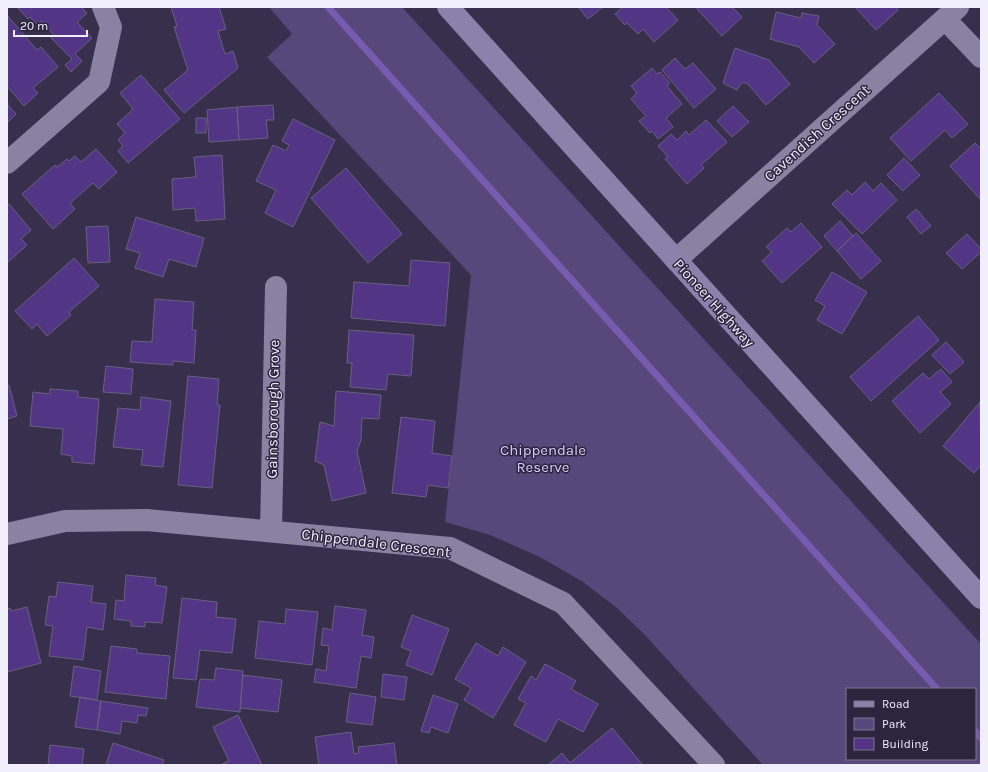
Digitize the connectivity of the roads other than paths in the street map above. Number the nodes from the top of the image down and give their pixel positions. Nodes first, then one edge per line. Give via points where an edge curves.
1 (103, 7) edge
2 (448, 7) edge
3 (952, 13) edge
4 (981, 58) edge
5 (7, 163) edge
6 (676, 260) junction
7 (276, 287) dead end
8 (271, 531) junction
9 (7, 534) edge
10 (981, 598) edge
11 (712, 764) edge

1 - 5 street via 111,27 99,82
2 - 6 main road, Pioneer Highway
3 - 4 street
3 - 6 street, Cavendish Crescent
6 - 10 main road, Pioneer Highway
7 - 8 street, Gainsborough Grove
8 - 9 street, Chippendale Crescent via 146,520 65,520
8 - 11 street, Chippendale Crescent via 450,548 563,603

